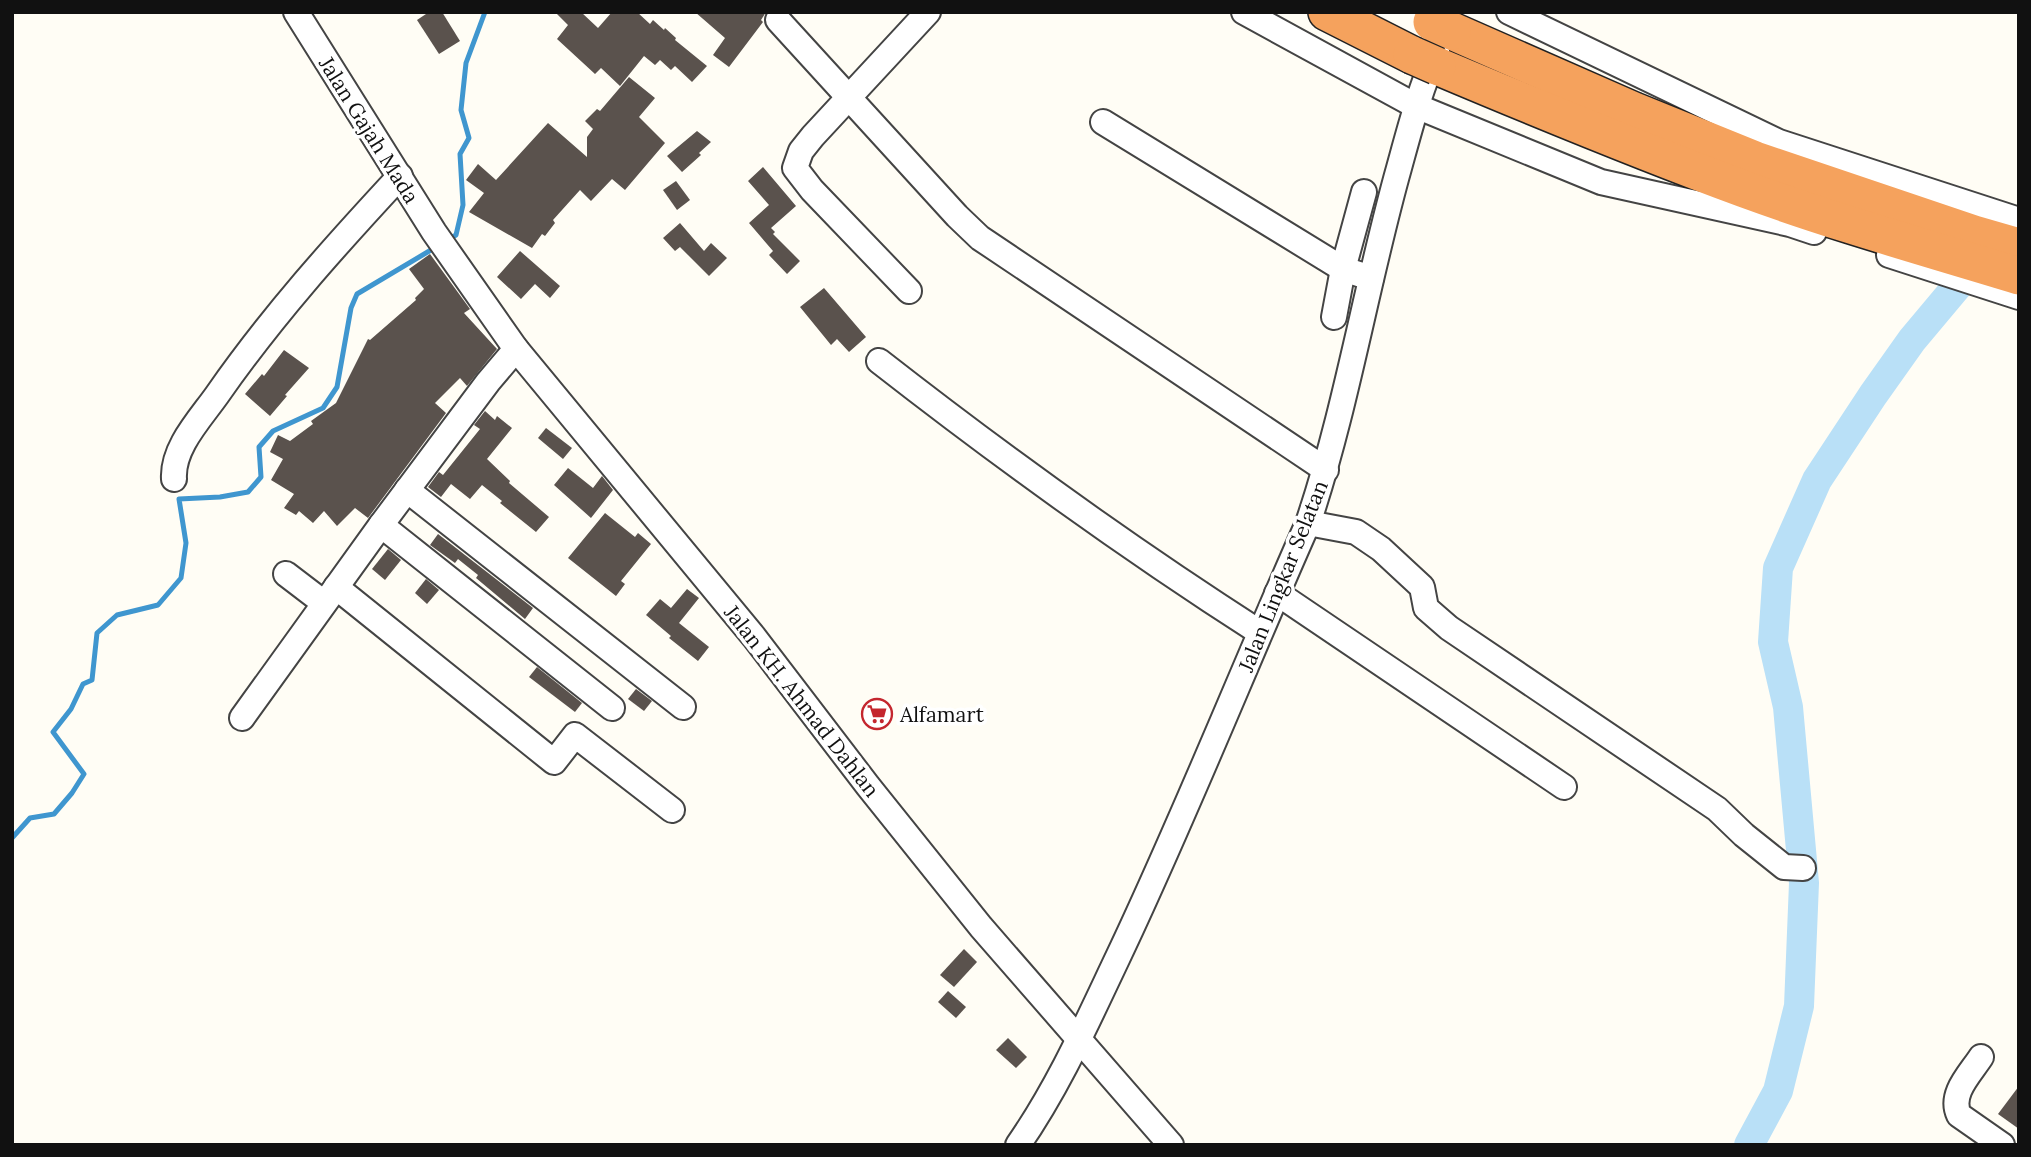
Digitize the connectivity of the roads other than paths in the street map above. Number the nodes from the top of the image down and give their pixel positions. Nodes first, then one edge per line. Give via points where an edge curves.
1 (928, 12) edge
2 (1244, 12) edge
3 (1327, 12) edge
4 (1508, 12) edge
5 (298, 16) edge
6 (1438, 19) edge
7 (778, 20) dead end
8 (849, 97) junction
9 (1416, 106) junction
10 (1103, 122) dead end
11 (400, 176) junction
12 (1364, 192) dead end
13 (439, 240) joint
14 (1995, 256) edge
15 (1343, 269) junction
16 (1371, 278) junction
17 (909, 291) dead end
18 (1334, 317) dead end
19 (516, 349) junction
20 (879, 362) dead end
21 (1326, 470) junction
22 (174, 479) dead end
23 (407, 490) junction
24 (1308, 523) junction
25 (381, 525) junction
26 (286, 574) dead end
27 (1277, 593) junction
28 (330, 595) junction
29 (1259, 632) junction
30 (683, 707) dead end
31 (612, 708) dead end
32 (242, 718) dead end
33 (1564, 787) dead end
34 (672, 810) dead end
35 (1803, 868) dead end
36 (1082, 1043) junction
37 (1981, 1056) dead end
38 (1018, 1145) edge
39 (1171, 1145) edge
40 (2002, 1145) edge

1 - 8 street
2 - 9 street
3 - 14 highway via 1425,61 1745,190 1843,223
4 - 14 street via 1779,142
5 - 11 street, Jalan Gajah Mada
6 - 9 street, Jalan Lingkar Selatan via 1431,63
6 - 14 highway via 1634,111
7 - 8 street
8 - 17 street via 801,152 795,168
8 - 21 street via 980,238
9 - 14 street via 1601,182 1790,224
9 - 16 street, Jalan Lingkar Selatan
10 - 15 street
11 - 13 street, Jalan Gajah Mada
11 - 22 street via 255,341 177,454
12 - 15 street
13 - 19 street, Jalan KH. Ahmad Dahlan
15 - 16 street
15 - 18 street
16 - 21 street, Jalan Lingkar Selatan
19 - 23 street
19 - 36 street, Jalan KH. Ahmad Dahlan via 754,637 981,927
20 - 29 street via 1177,579
21 - 24 street, Jalan Lingkar Selatan
23 - 25 street
23 - 30 street
24 - 27 street, Jalan Lingkar Selatan
24 - 35 street via 1356,532 1373,543 1422,587 1426,608 1449,628 1717,809 1784,867
25 - 28 street
25 - 31 street
26 - 28 street
27 - 29 street, Jalan Lingkar Selatan
27 - 33 street
28 - 32 street
28 - 34 street via 554,762 575,735
29 - 36 street, Jalan Lingkar Selatan
36 - 38 street, Jalan Lingkar Selatan
36 - 39 street, Jalan KH. Ahmad Dahlan
37 - 40 street via 1955,1099 1956,1108 1959,1115

